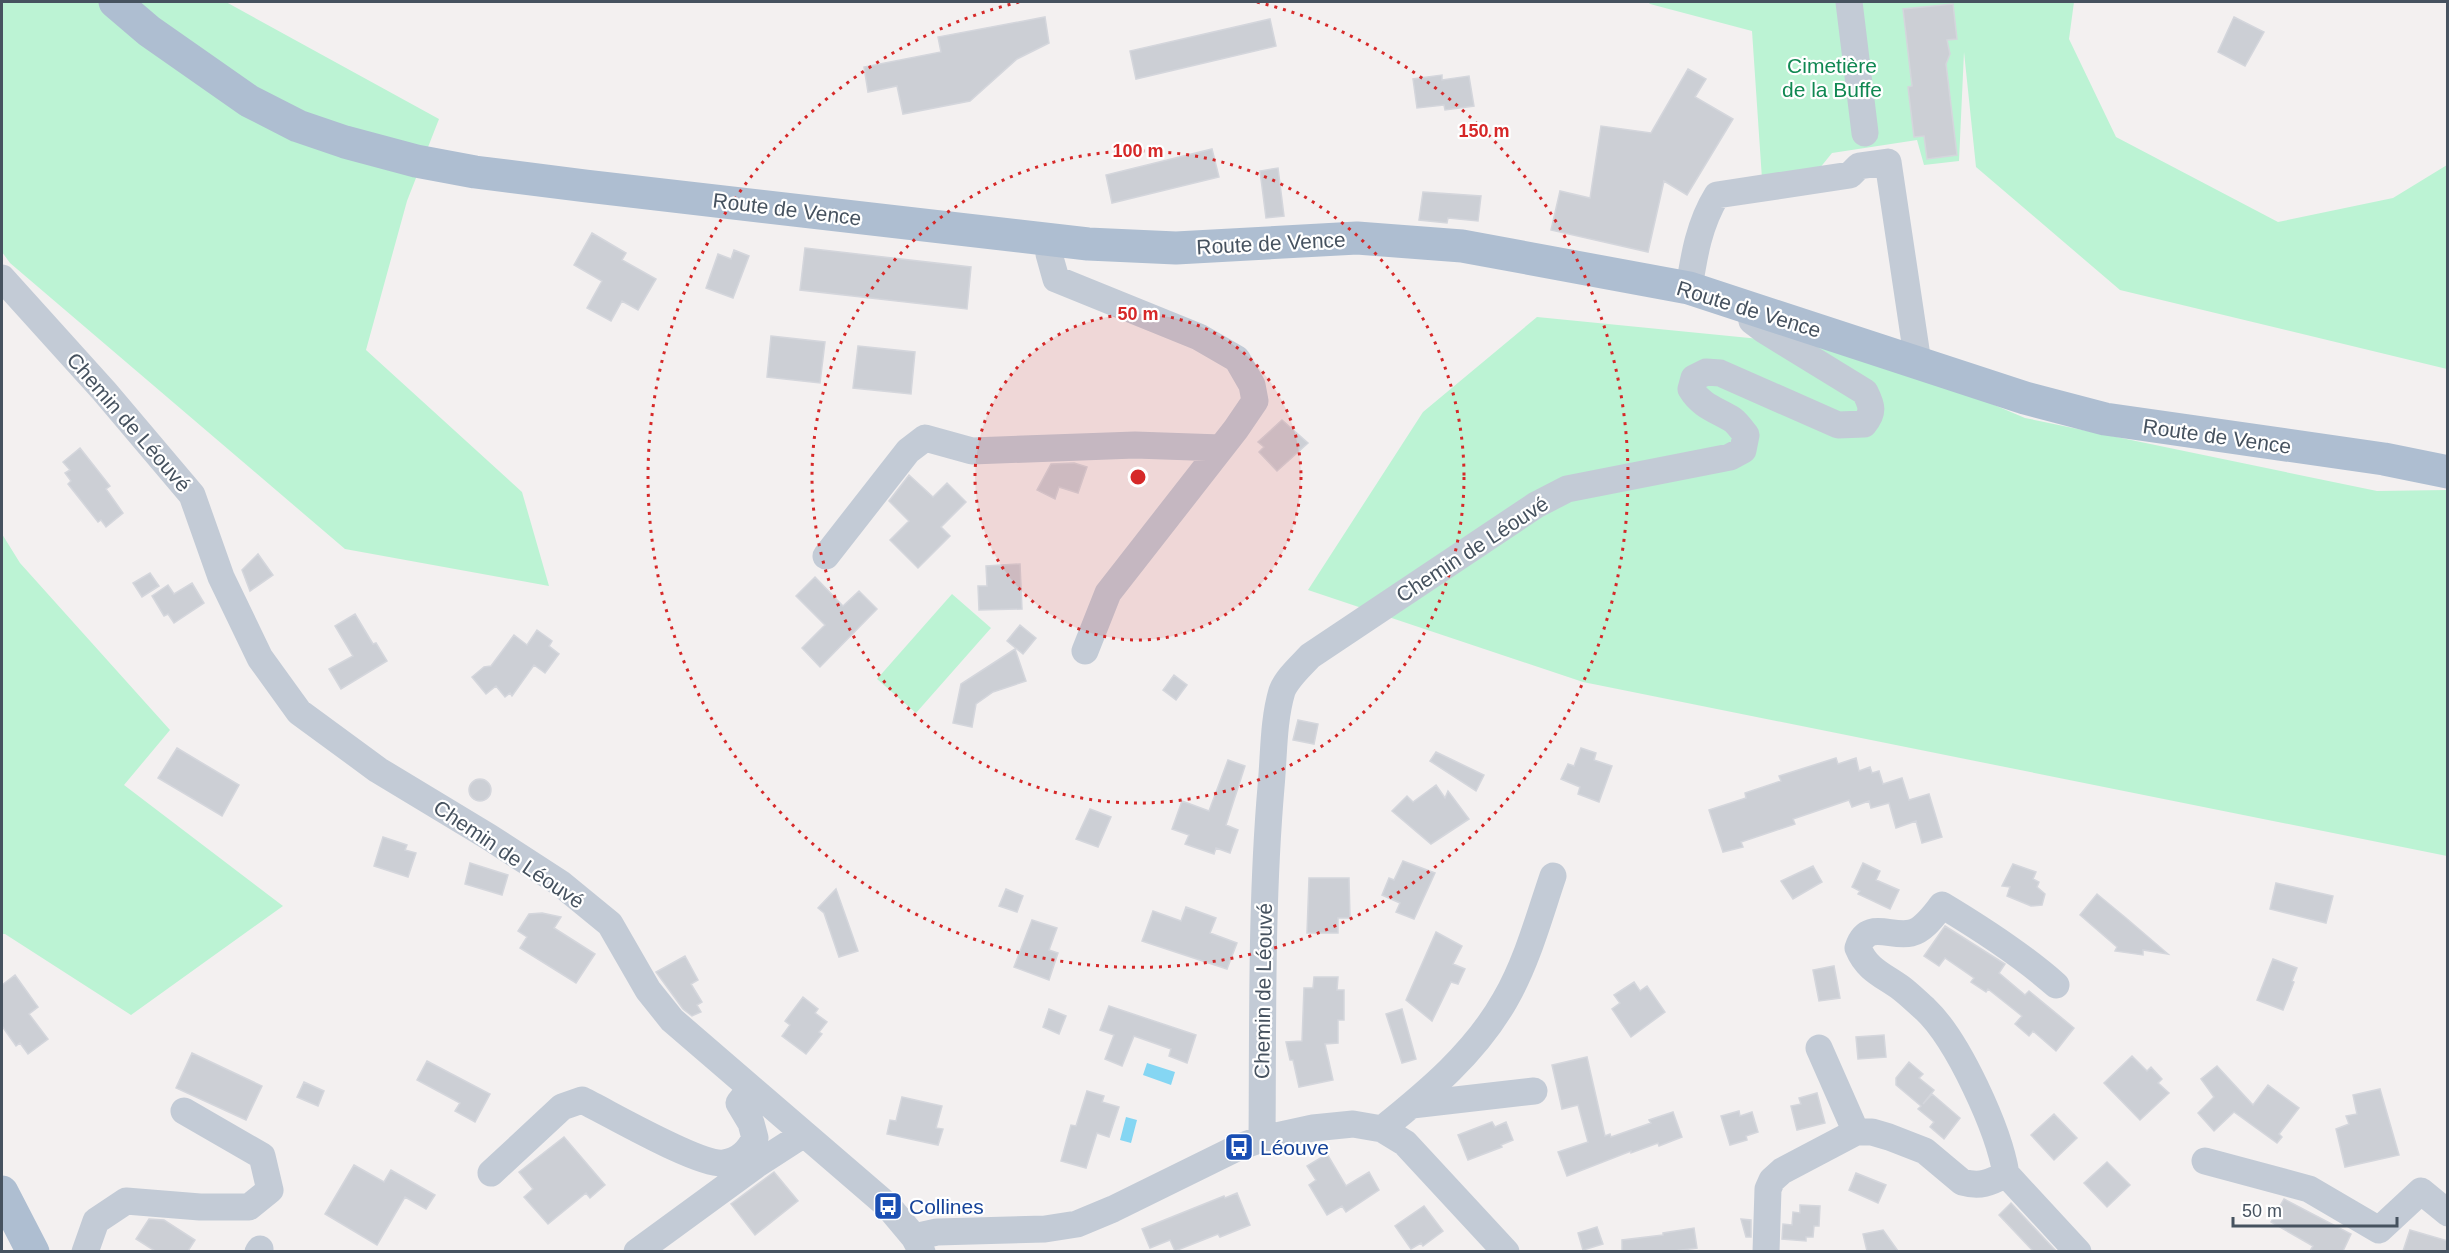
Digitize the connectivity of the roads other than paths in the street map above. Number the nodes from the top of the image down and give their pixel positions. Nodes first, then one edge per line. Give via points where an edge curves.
1 (115, 2) edge
2 (1849, 2) edge
3 (1868, 146) junction
4 (1049, 240) junction
5 (2, 278) edge
6 (1689, 288) junction
7 (1749, 306) junction
8 (1918, 363) junction
9 (1221, 448) junction
10 (2448, 472) edge
11 (826, 556) dead end
12 (1085, 651) dead end
13 (1553, 876) dead end
14 (2056, 985) dead end
15 (1819, 1048) dead end
16 (750, 1089) junction
17 (1534, 1091) dead end
18 (1412, 1105) junction
19 (184, 1111) dead end
20 (1382, 1129) junction
21 (1856, 1132) junction
22 (804, 1134) junction
23 (1262, 1139) junction
24 (2205, 1161) dead end
25 (491, 1173) dead end
26 (2006, 1174) junction
27 (2, 1192) edge
28 (2448, 1213) edge
29 (2, 1219) edge
30 (2, 1238) edge
31 (918, 1244) edge
32 (1497, 1249) edge
33 (9, 1251) edge
34 (19, 1251) edge
35 (33, 1251) edge
36 (85, 1251) edge
37 (637, 1251) edge
38 (1766, 1251) edge
39 (2078, 1251) edge

1 - 4 main road, Route de Vence via 149,31 249,101 298,126 416,161 586,186
2 - 3 street
3 - 6 street via 1850,175 1717,195 1696,246
3 - 8 street via 1888,162
4 - 6 main road, Route de Vence via 1176,248 1357,238 1462,246
4 - 9 street via 1056,279 1199,337 1237,359 1252,385 1254,401
5 - 16 street, Chemin de Léouvé via 192,495 221,577 260,658 299,712 378,770 560,883 610,924 648,990 672,1020
6 - 7 main road, Route de Vence
7 - 8 main road, Route de Vence
7 - 23 street, Chemin de Léouvé via 1752,321 1764,330 1865,392 1872,414 1864,424 1838,425 1720,374 1706,372 1694,378 1691,389 1697,399 1735,421 1746,435 1743,450 1730,457 1567,489 1536,505 1311,656 1283,690 1266,848
8 - 10 main road, Route de Vence via 2105,419 2384,459
9 - 11 street via 1135,445 972,451 925,438 908,451
9 - 12 street via 1108,593
13 - 18 street via 1523,964 1505,1001 1473,1047
14 - 26 street via 1980,927 1942,905 1913,933 1872,932 1864,936 1858,948 1868,967 1901,988 1941,1027 1976,1088
15 - 21 street
16 - 22 street, Chemin de Léouvé
16 - 25 street via 739,1103 755,1138 749,1150 736,1160 723,1164 690,1155 582,1100 562,1107
17 - 18 street
18 - 20 street
19 - 36 street via 262,1156 270,1190 249,1207 126,1201 96,1221
20 - 23 street, Chemin de Léouvé via 1353,1124
20 - 32 street, Chemin de Léouvé via 1405,1143
21 - 26 street via 1872,1132 1924,1151 1970,1185 1981,1186
21 - 38 street via 1772,1180 1768,1189
22 - 31 street, Chemin de Léouvé via 888,1206
22 - 37 street
23 - 31 street, Chemin de Léouvé via 1077,1224 1045,1229 937,1232
24 - 28 street via 2309,1189 2379,1230 2421,1191
26 - 39 street
27 - 35 main road
29 - 34 street
30 - 33 main road

